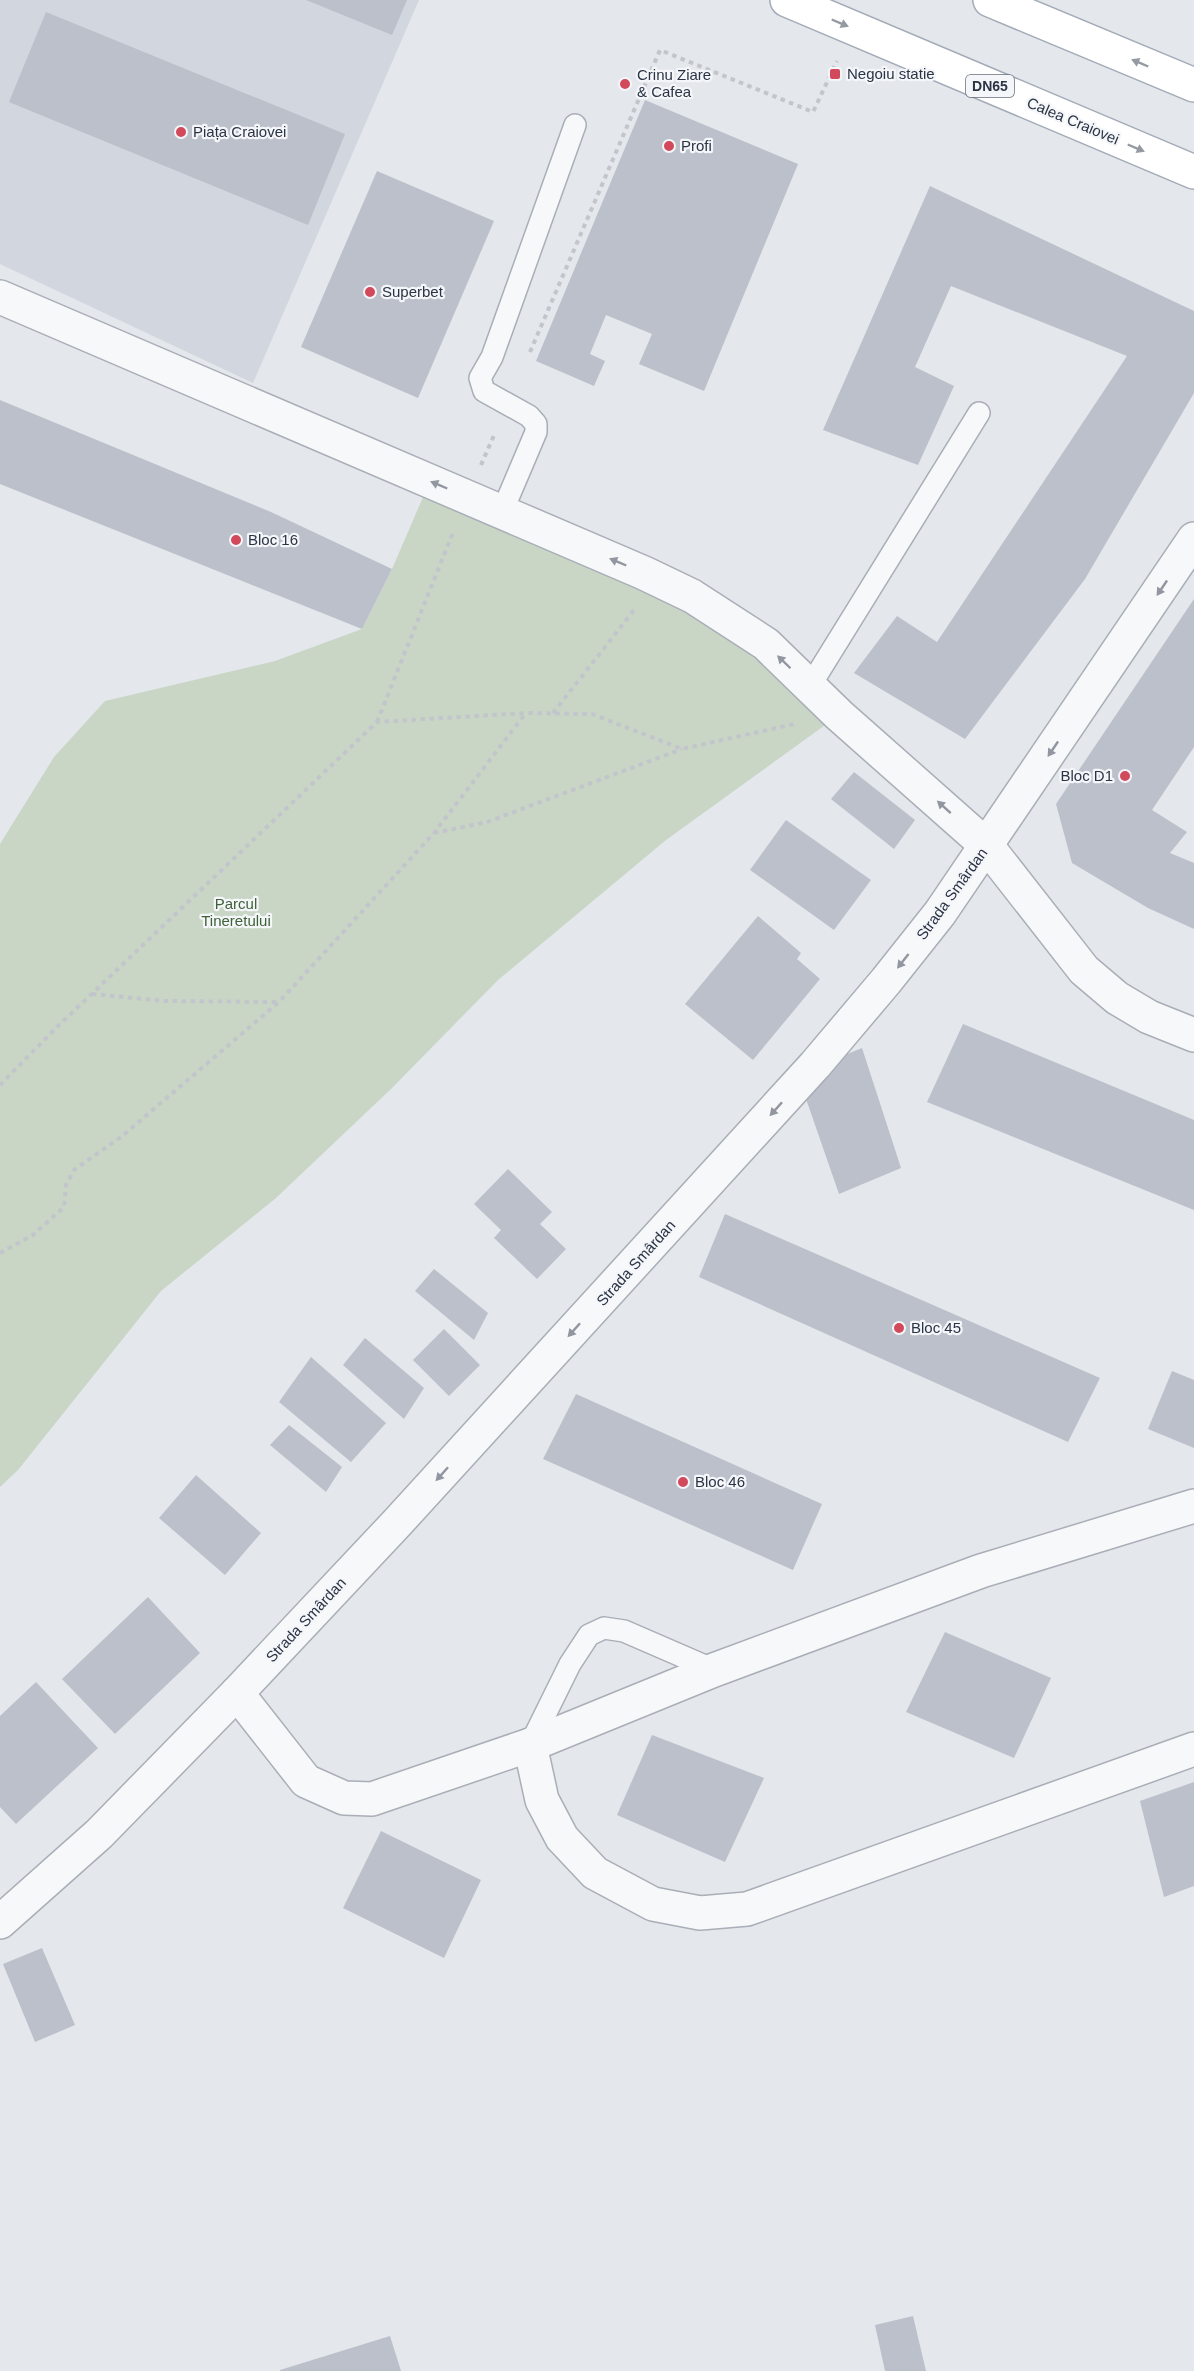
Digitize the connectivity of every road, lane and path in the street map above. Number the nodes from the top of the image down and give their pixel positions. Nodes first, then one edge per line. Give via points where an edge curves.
1 (787, 0) edge
2 (990, 0) edge
3 (839, 58) dead end
4 (1194, 86) edge
5 (575, 125) dead end
6 (1194, 172) edge
7 (0, 297) edge
8 (507, 406) junction
9 (979, 413) dead end
10 (468, 497) junction
11 (502, 512) junction
12 (1194, 539) edge
13 (658, 580) junction
14 (810, 686) junction
15 (526, 713) junction
16 (553, 713) junction
17 (839, 715) junction
18 (377, 722) junction
19 (682, 749) junction
20 (434, 832) junction
21 (987, 846) junction
22 (92, 994) junction
23 (279, 1002) junction
24 (1194, 1035) edge
25 (0, 1085) edge
26 (0, 1253) edge
27 (1194, 1506) edge
28 (714, 1670) junction
29 (237, 1693) junction
30 (530, 1745) junction
31 (1194, 1749) edge
32 (0, 1922) edge

1 -> 6 main road, Calea Craiovei / DN65
4 -> 2 main road
3 - 8 path via 813,112 660,50
5 - 8 lane via 492,357 480,378 484,391
10 -> 7 street
8 - 10 path
8 - 11 lane via 529,416 536,424 536,432
9 - 14 lane
10 - 11 street
10 - 18 path
13 -> 11 street
12 -> 21 street, Strada Smârdan
14 -> 13 street via 766,644 692,596
13 - 16 path
14 - 17 street
15 - 16 path
15 - 18 path
15 - 20 path
16 - 19 path via 592,714
17 - 19 path
21 -> 17 street
18 - 22 path
19 - 20 path via 487,822
20 - 23 path
21 - 24 street via 1084,970 1117,998 1149,1017
21 -> 29 street, Strada Smârdan via 920,939 815,1065
22 - 23 path via 165,1001
22 - 25 path
23 - 26 path via 121,1137 74,1170 66,1185 64,1207 33,1235
27 - 28 street via 981,1571
28 - 30 street
28 - 30 lane via 624,1631 604,1628 589,1635 570,1664
29 - 30 street via 306,1781 344,1798 372,1799
29 - 32 street, Strada Smârdan via 99,1834
30 - 31 street via 542,1800 562,1838 595,1873 653,1904 700,1913 747,1909

